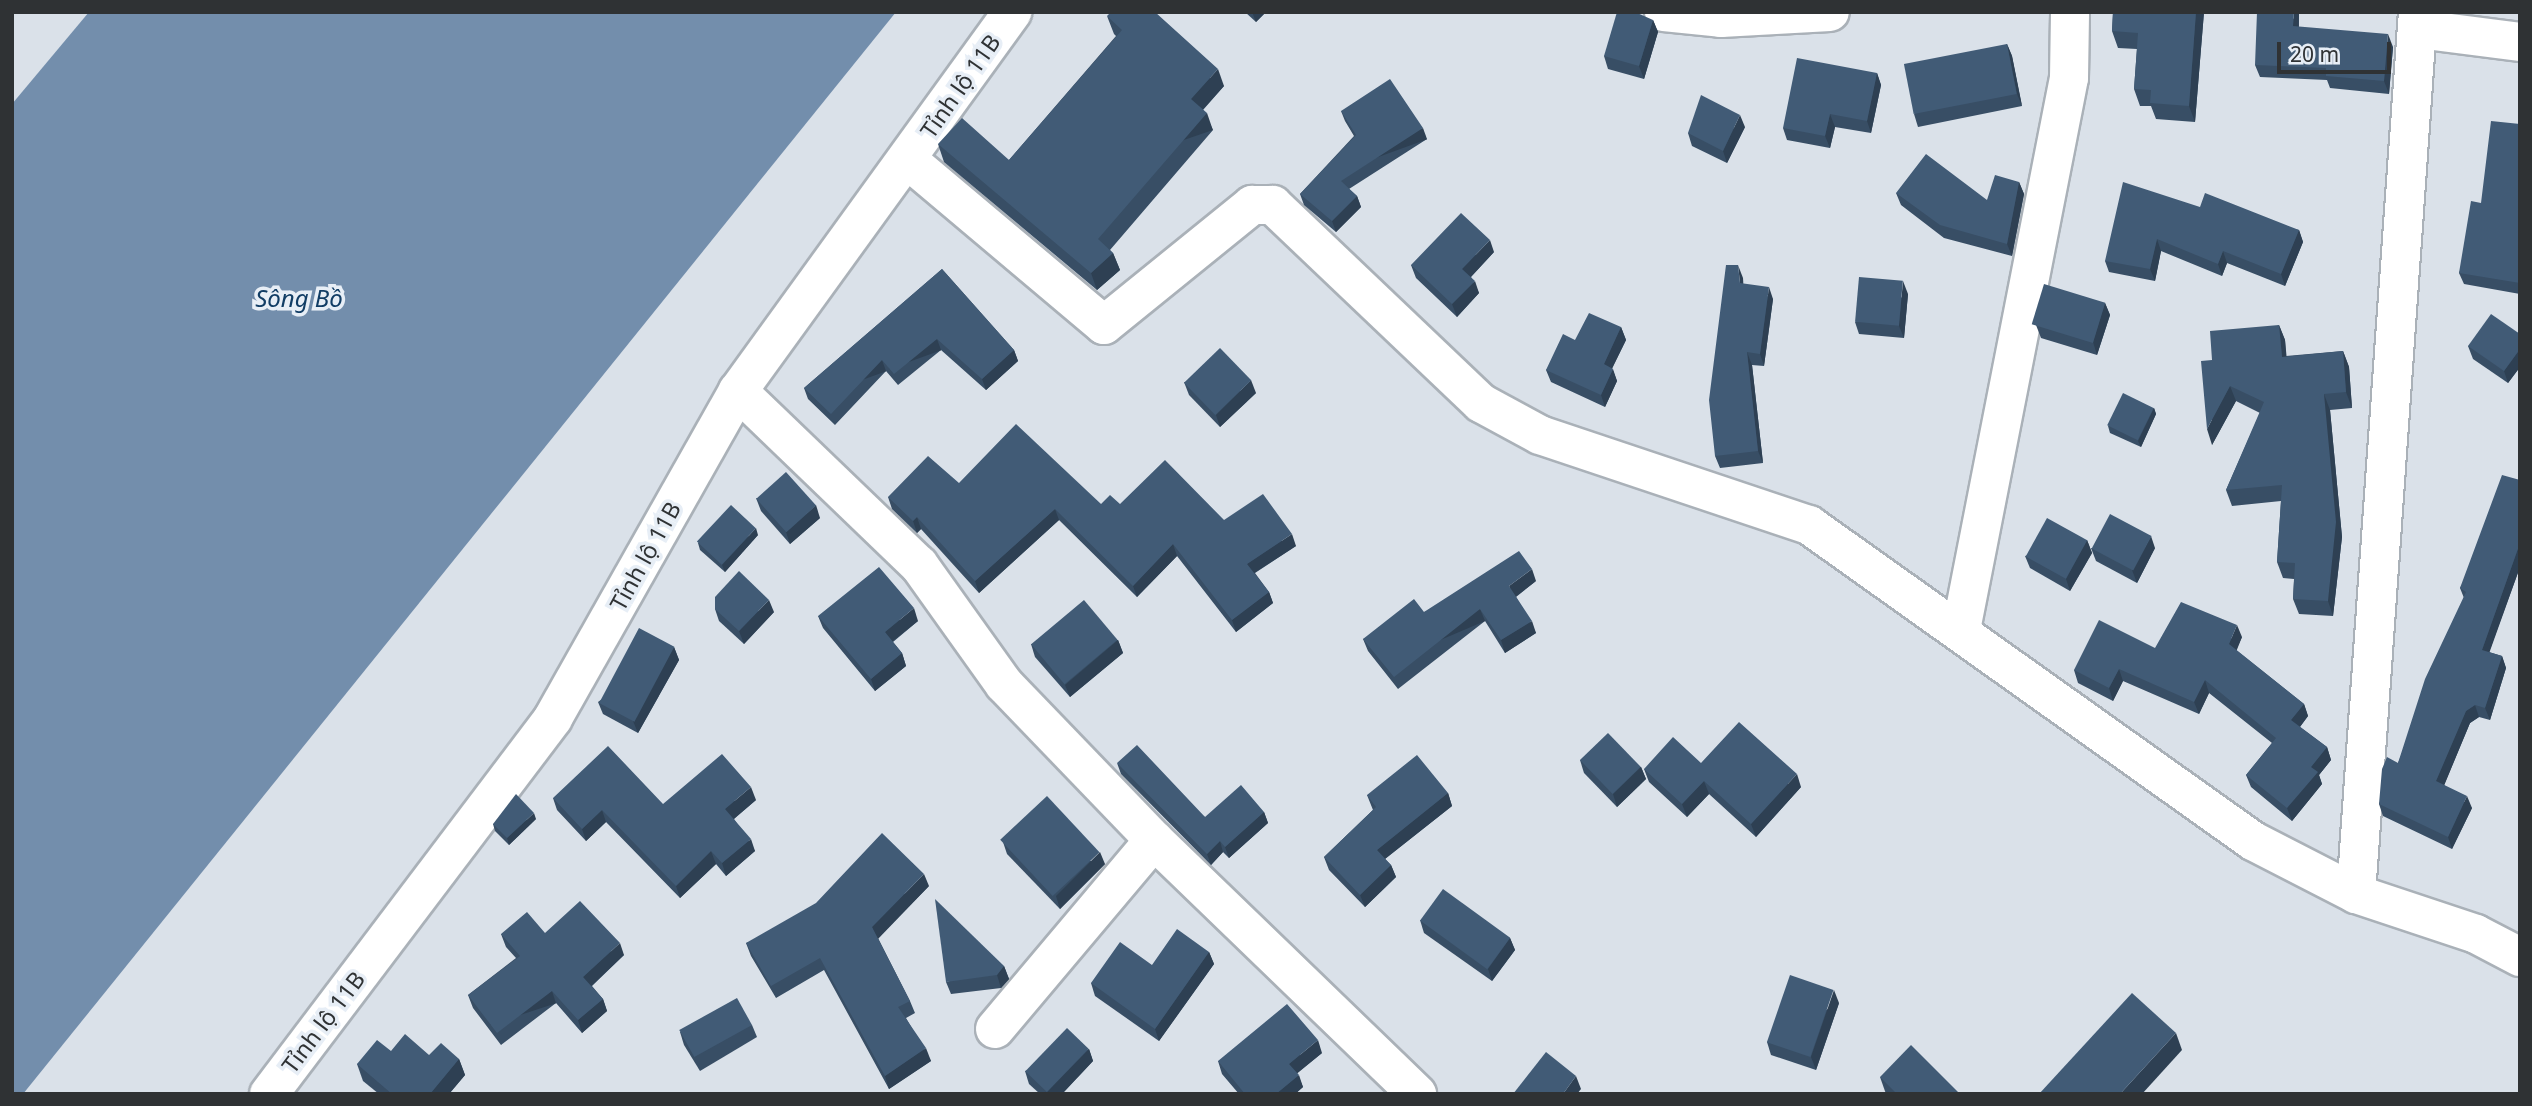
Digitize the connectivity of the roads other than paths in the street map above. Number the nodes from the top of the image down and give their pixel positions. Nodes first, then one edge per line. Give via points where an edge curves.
1 (1012, 12) edge
2 (1664, 12) edge
3 (1830, 12) edge
4 (2070, 12) edge
5 (2418, 21) edge
6 (2520, 42) edge
7 (908, 160) junction
8 (738, 391) junction
9 (1961, 630) junction
10 (1154, 840) junction
11 (2356, 894) junction
12 (2520, 957) edge
13 (995, 1029) dead end
14 (1404, 1091) edge
15 (269, 1094) edge

1 - 7 street, Tỉnh lộ 11B
2 - 3 street via 1721,18
4 - 9 street via 2066,92
5 - 6 street
5 - 11 street
7 - 8 street, Tỉnh lộ 11B
7 - 9 street via 1104,325 1252,205 1273,205 1481,403 1540,435 1810,525
8 - 10 street via 919,565 1004,684
8 - 15 street, Tỉnh lộ 11B via 554,718
9 - 11 street via 2253,841
10 - 13 street
10 - 14 street
11 - 12 street via 2476,934

